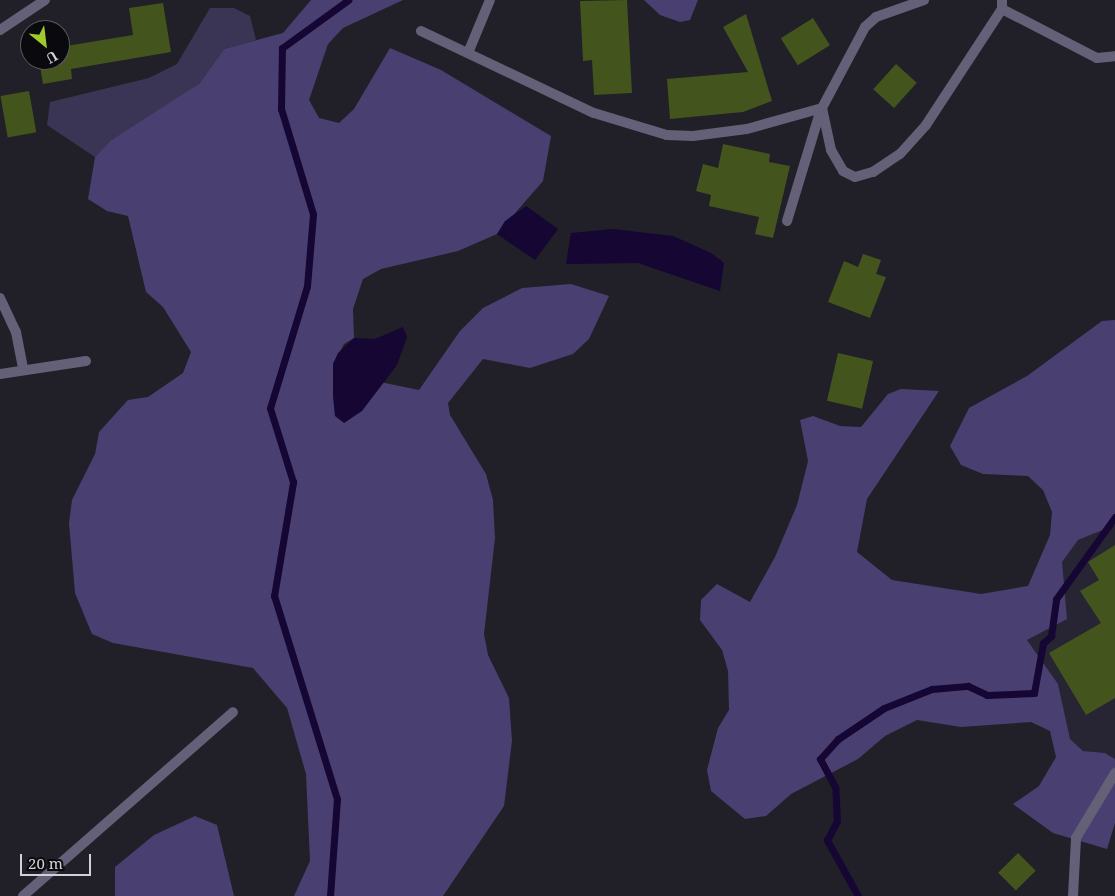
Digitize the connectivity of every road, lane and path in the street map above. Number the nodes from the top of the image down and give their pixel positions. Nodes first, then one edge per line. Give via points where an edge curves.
1 (45, 0) edge
2 (490, 0) edge
3 (924, 0) edge
4 (1002, 5) edge
5 (0, 30) edge
6 (421, 31) dead end
7 (468, 53) junction
8 (1115, 56) edge
9 (822, 108) junction
10 (787, 221) dead end
11 (0, 298) edge
12 (86, 361) dead end
13 (23, 367) junction
14 (0, 374) edge
15 (233, 712) dead end
16 (1115, 773) edge
17 (23, 896) edge
18 (1073, 896) edge

1 - 5 street
2 - 7 street
3 - 9 street via 876,17 865,27
4 - 8 street via 1097,58
4 - 9 street via 926,125 900,154 873,172 855,177 843,171 831,150
6 - 7 street
7 - 9 street via 594,113 667,135 738,130
9 - 10 street
11 - 13 street via 16,332
12 - 13 street
13 - 14 street
15 - 17 street
16 - 18 street via 1076,838

